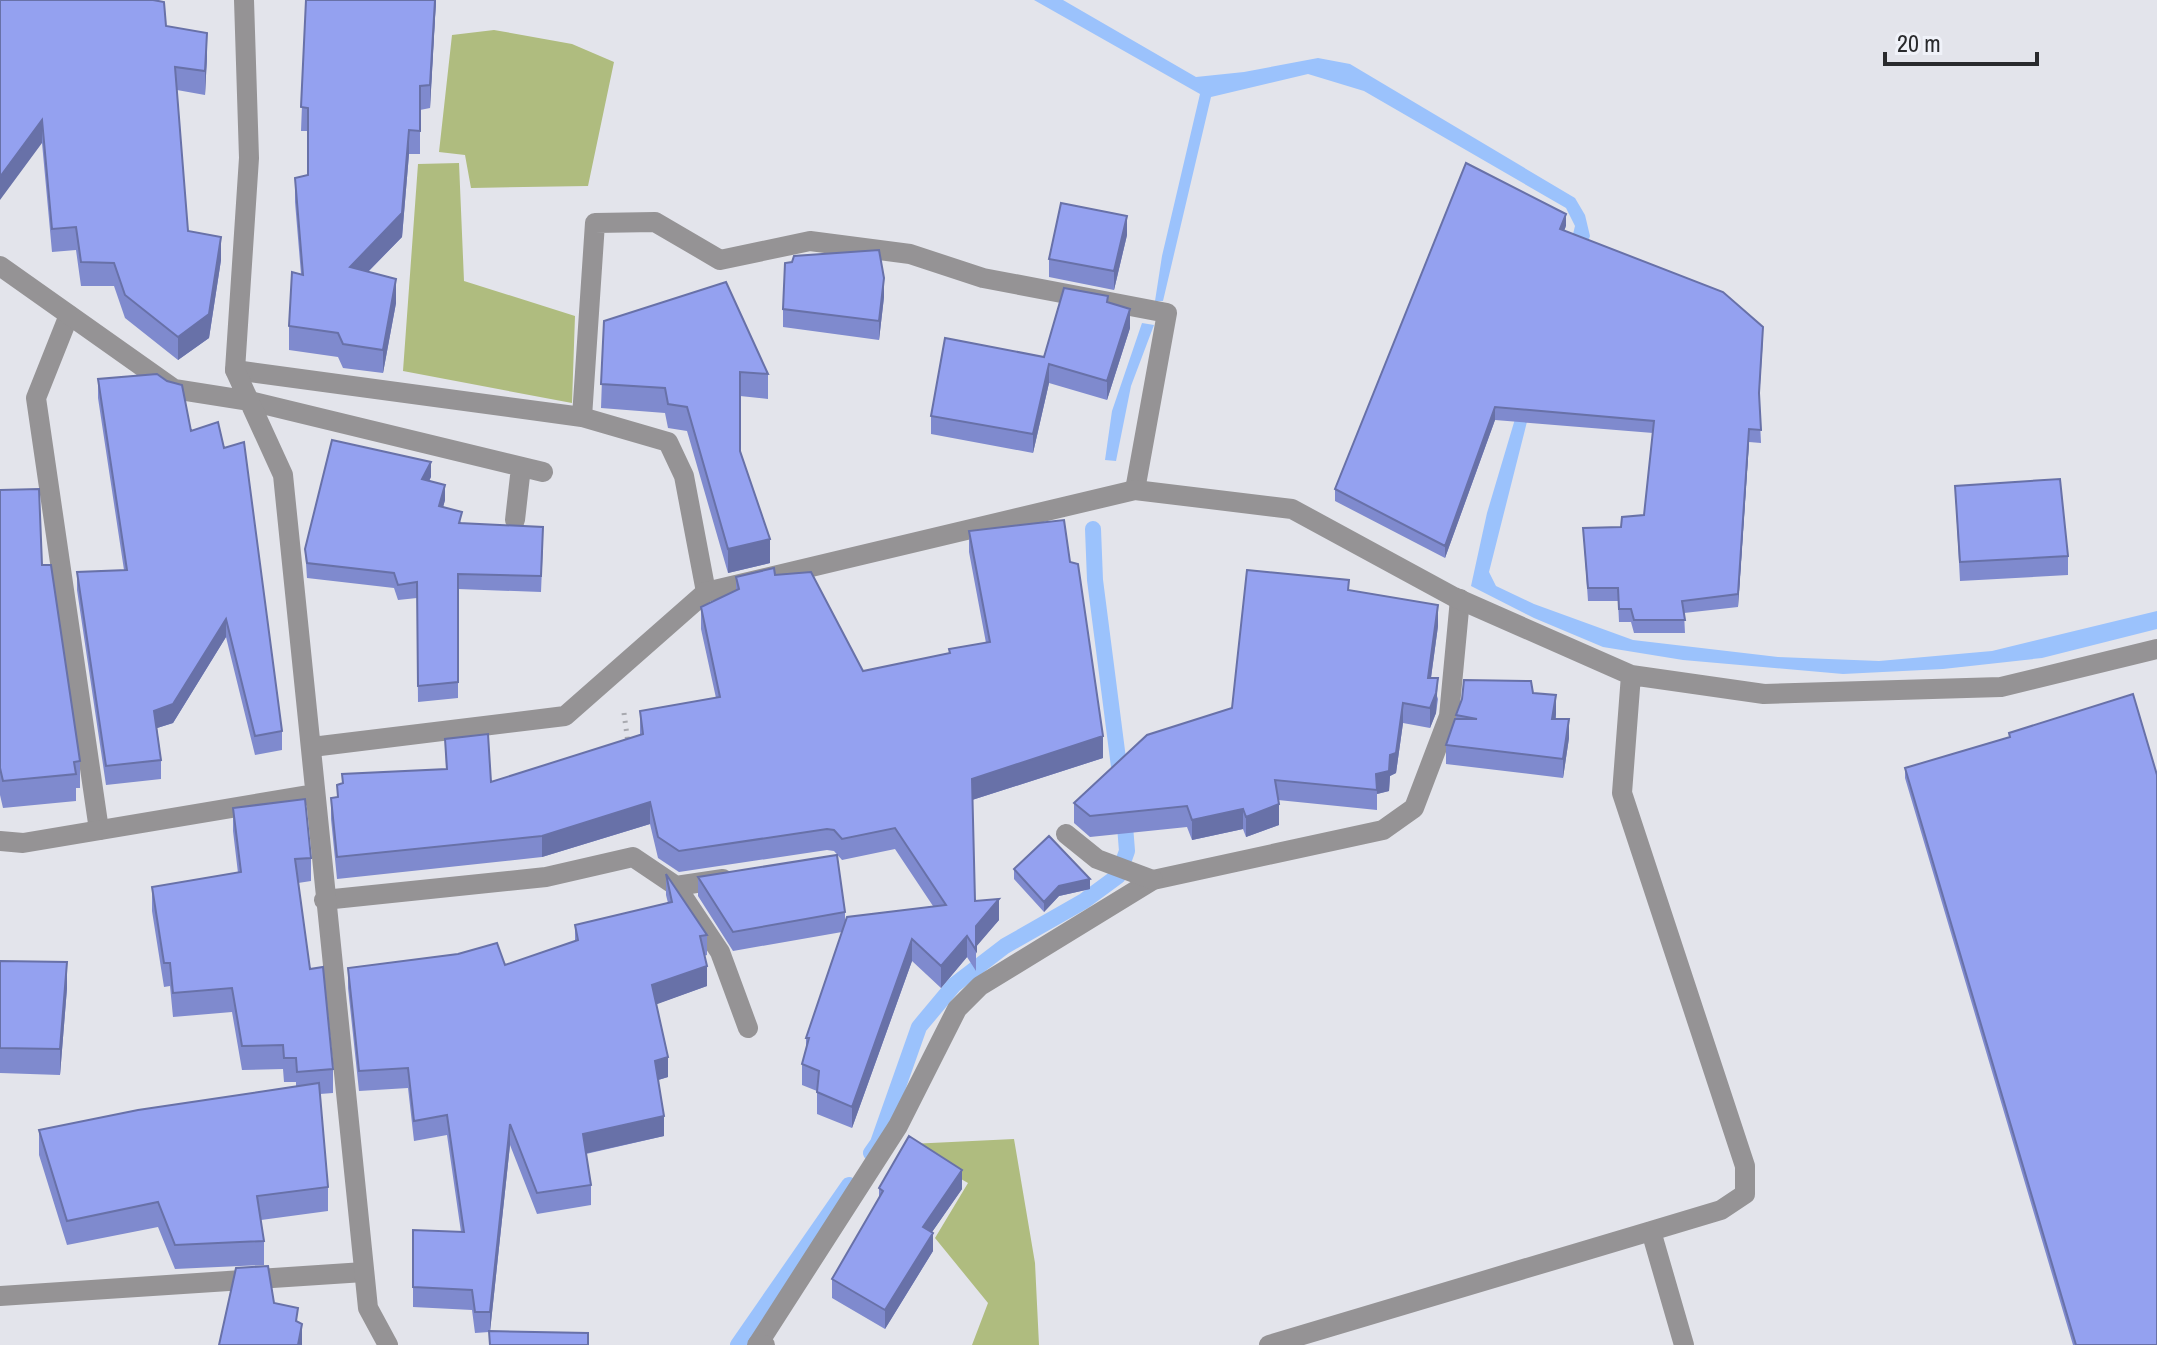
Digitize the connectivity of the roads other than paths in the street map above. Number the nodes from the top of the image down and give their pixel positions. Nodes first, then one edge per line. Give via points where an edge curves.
1 (244, 0) edge
2 (0, 266) edge
3 (69, 315) junction
4 (235, 370) junction
5 (250, 401) junction
6 (582, 417) junction
7 (521, 467) junction
8 (543, 472) dead end
9 (1135, 490) junction
10 (515, 520) dead end
11 (706, 592) junction
12 (1460, 599) junction
13 (2157, 649) edge
14 (1631, 675) junction
15 (312, 747) junction
16 (314, 794) junction
17 (99, 830) junction
18 (1066, 834) dead end
19 (0, 841) edge
20 (737, 876) edge
21 (1153, 880) junction
22 (676, 886) junction
23 (324, 900) junction
24 (748, 1028) dead end
25 (1651, 1231) junction
26 (364, 1272) junction
27 (0, 1296) edge
28 (388, 1345) edge
29 (760, 1345) edge
30 (1269, 1345) edge
31 (1684, 1345) edge

1 - 4 street via 249,158
2 - 3 street
3 - 5 street via 174,389
3 - 17 street via 36,398
4 - 5 street
4 - 6 street
5 - 7 street
5 - 15 street via 283,475
6 - 9 street via 595,223 655,222 720,260 810,241 910,254 983,278 1167,313
6 - 11 street via 668,442 684,476
7 - 8 street
7 - 10 street
9 - 11 street
9 - 12 street via 1292,509
11 - 15 street via 565,716
12 - 14 street
12 - 21 street via 1449,716 1414,808 1383,830
13 - 14 street via 2001,687 1764,694
14 - 25 street via 1622,793 1745,1166 1745,1194 1721,1210
15 - 16 street
16 - 17 street
16 - 23 street
17 - 19 street via 23,843
18 - 21 street via 1097,859
20 - 22 street
21 - 29 street via 980,986 957,1009 898,1126
22 - 23 street via 633,857 546,877
22 - 24 street via 720,952
23 - 26 street
25 - 30 street
25 - 31 street
26 - 27 street
26 - 28 street via 368,1308

